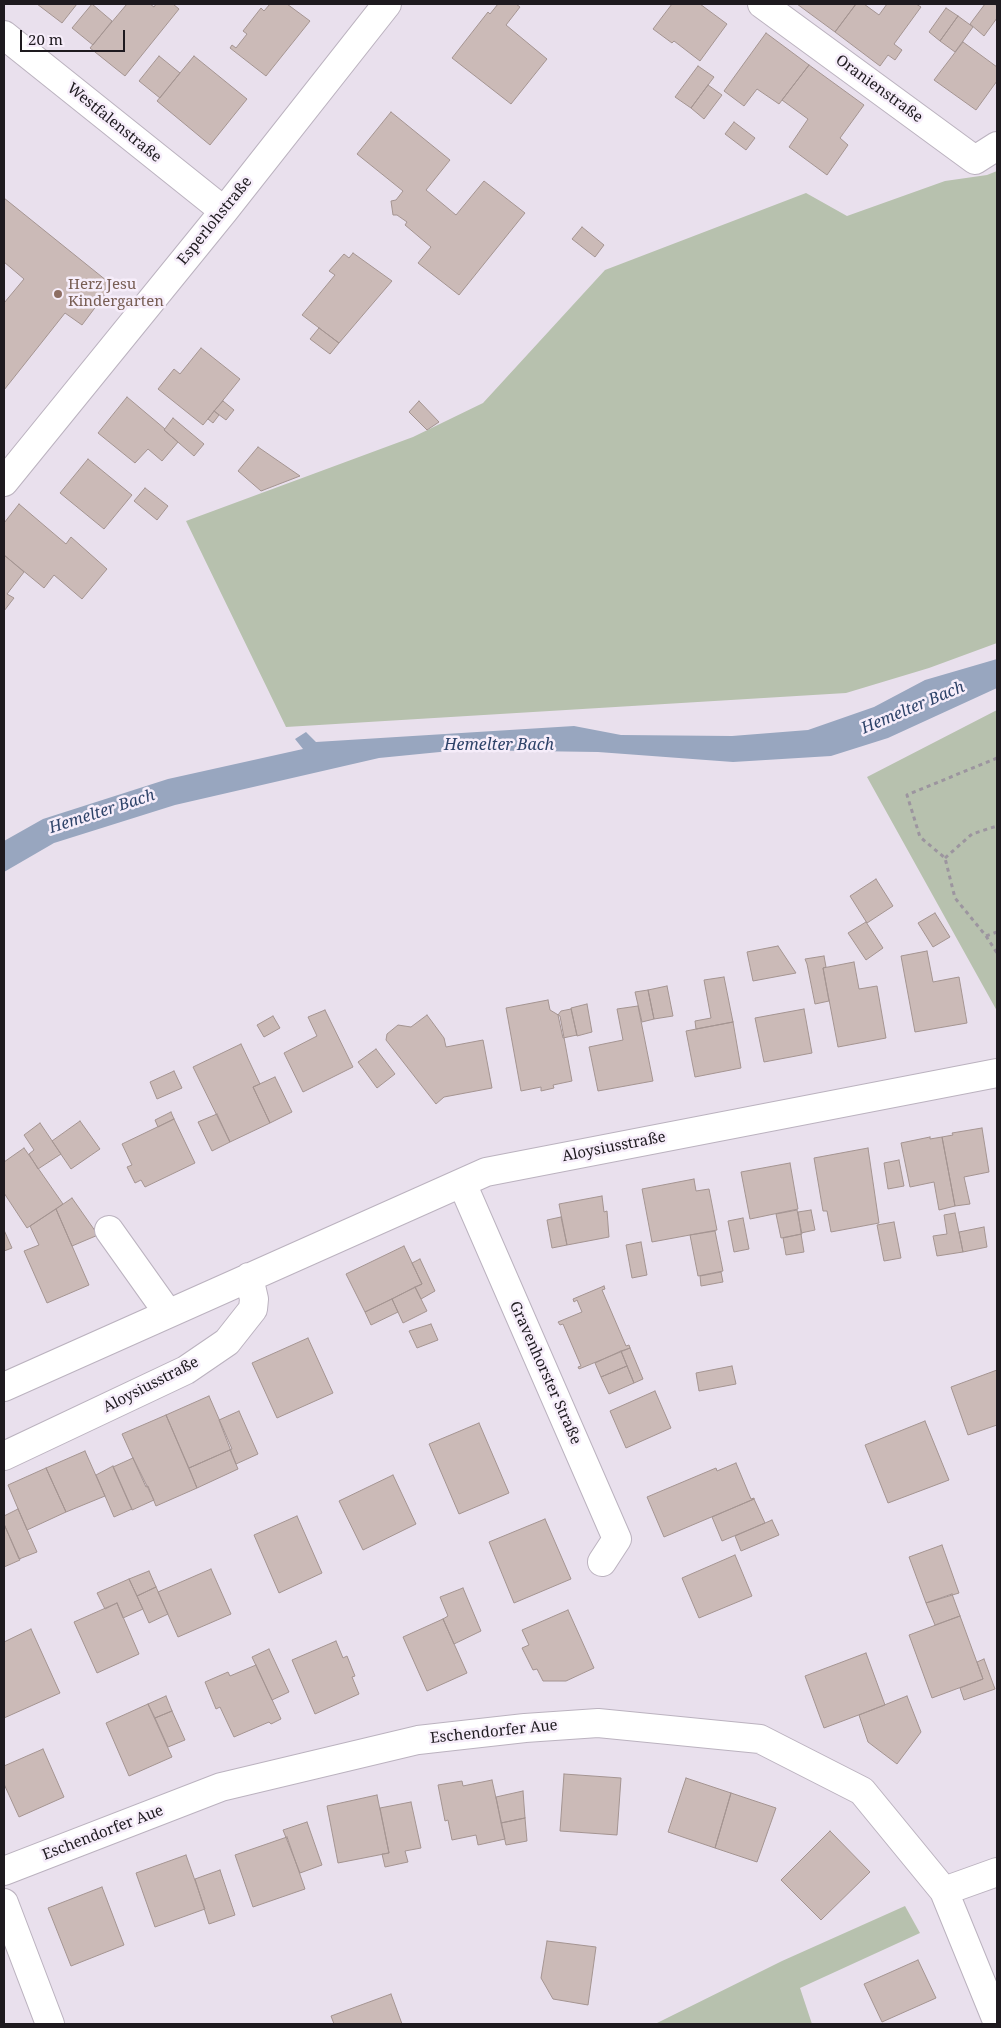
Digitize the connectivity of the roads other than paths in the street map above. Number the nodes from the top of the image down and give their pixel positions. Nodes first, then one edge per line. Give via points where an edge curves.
1 (387, 4) edge
2 (762, 4) edge
3 (4, 35) edge
4 (997, 146) edge
5 (224, 211) junction
6 (4, 482) edge
7 (997, 1073) edge
8 (462, 1182) junction
9 (109, 1230) dead end
10 (249, 1277) junction
11 (168, 1313) junction
12 (4, 1387) edge
13 (4, 1456) edge
14 (602, 1562) dead end
15 (4, 1871) edge
16 (997, 1872) edge
17 (944, 1891) junction
18 (4, 1903) edge
19 (997, 2021) edge
20 (50, 2024) edge

1 - 5 street, Esperlohstraße
2 - 4 street, Oranienstraße via 975,160
3 - 5 street, Westfalenstraße
5 - 6 street, Esperlohstraße
7 - 8 street, Aloysiusstraße via 486,1172
8 - 10 street, Aloysiusstraße
8 - 14 street, Gravenhorster Straße via 617,1538
9 - 11 street
10 - 11 street, Aloysiusstraße
10 - 13 street, Aloysiusstraße via 253,1309 227,1342 186,1370
11 - 12 street, Aloysiusstraße
15 - 17 street, Eschendorfer Aue via 221,1787 418,1740 598,1723 760,1739 862,1791
16 - 17 street
17 - 19 street, Eschendorfer Aue
18 - 20 street

